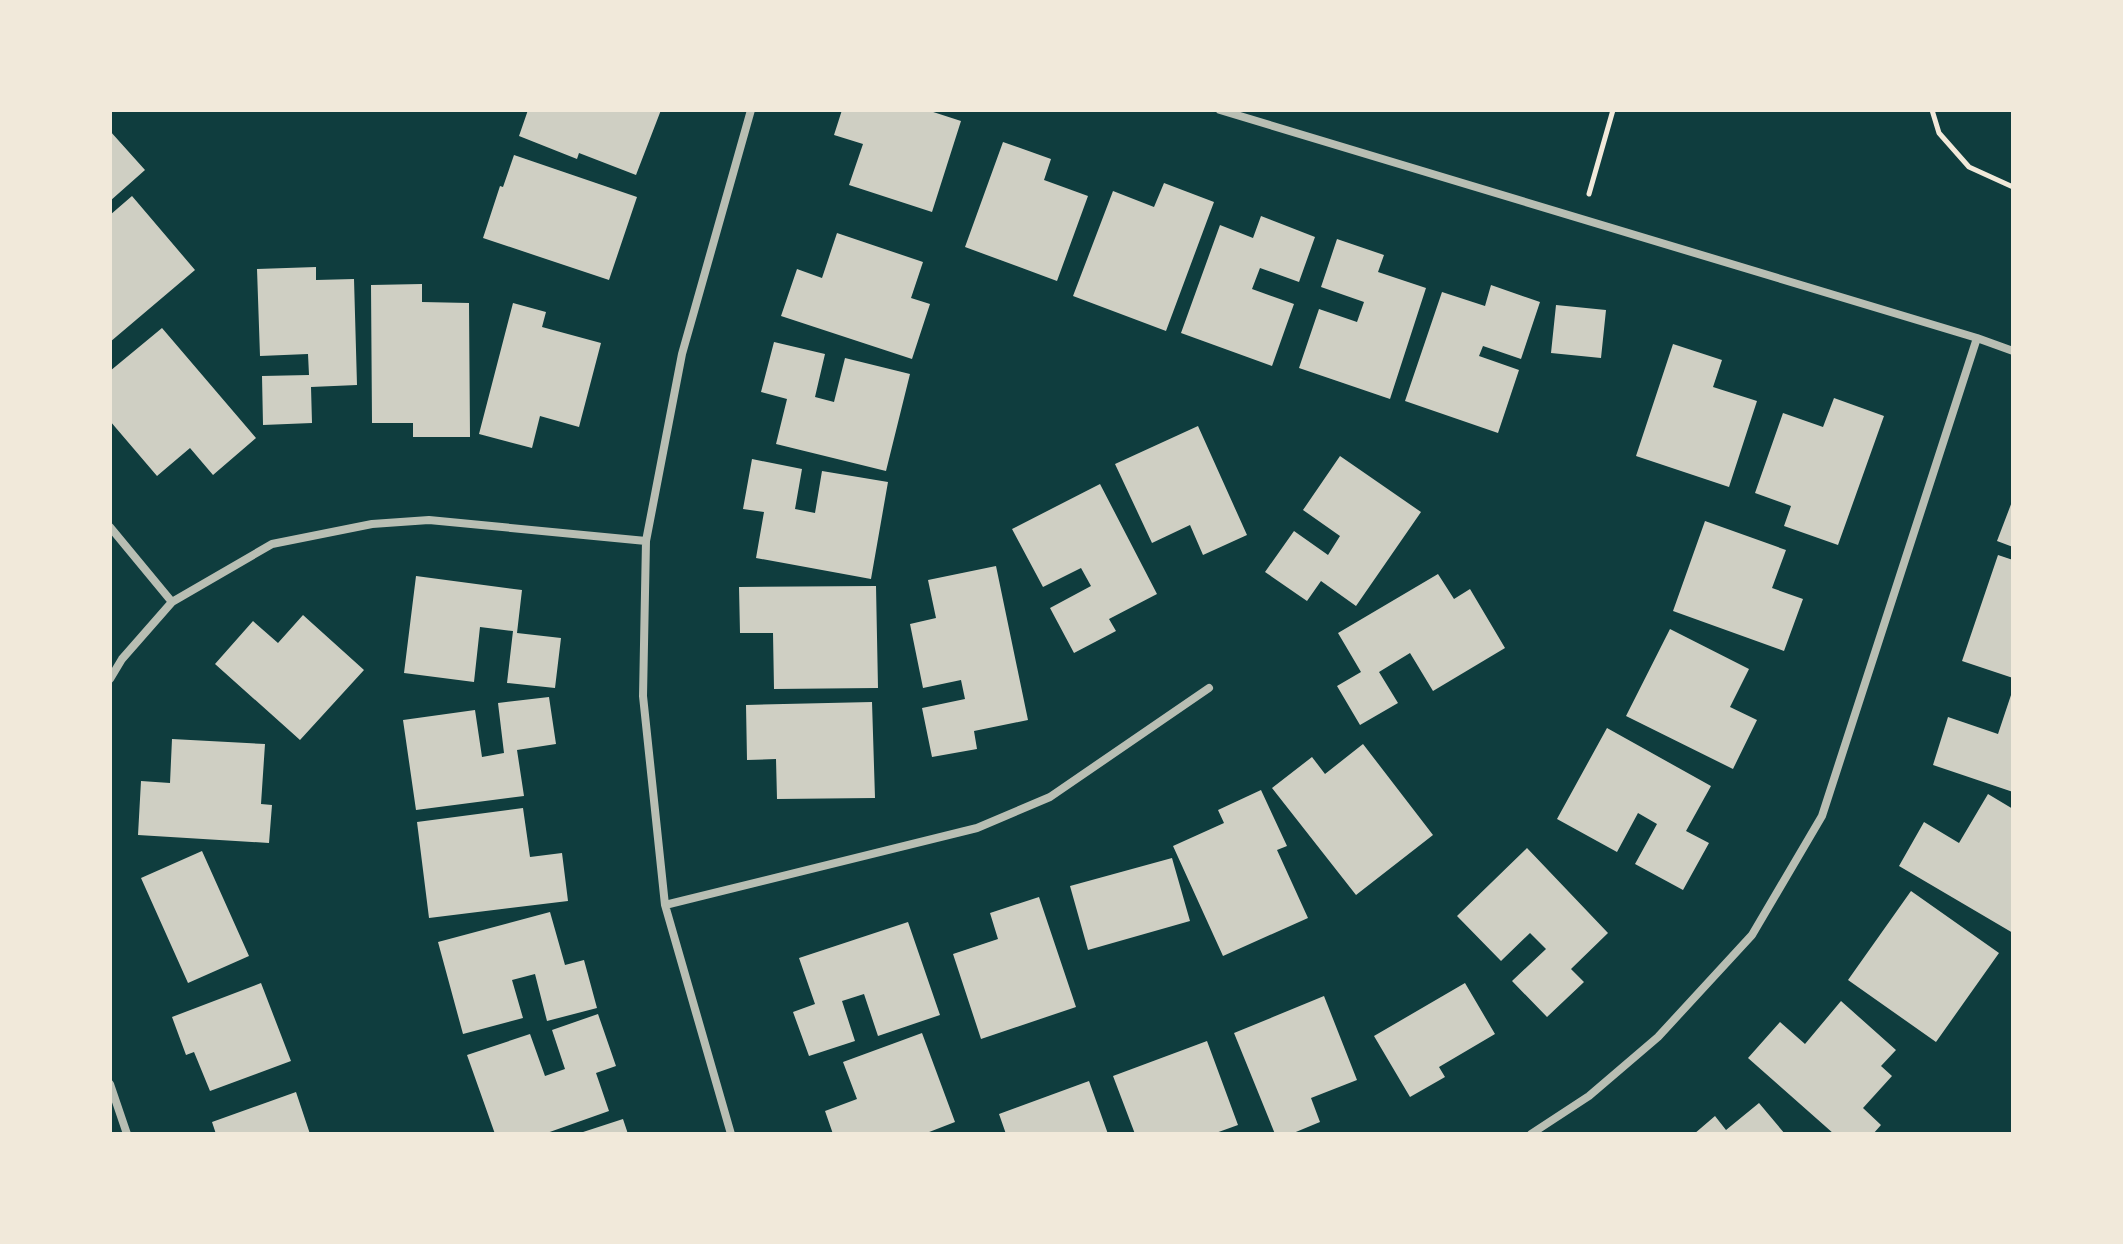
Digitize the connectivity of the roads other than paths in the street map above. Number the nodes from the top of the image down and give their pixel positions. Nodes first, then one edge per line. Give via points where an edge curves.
1 (751, 110) edge
2 (1220, 110) edge
3 (1977, 338) junction
4 (2013, 351) edge
5 (110, 527) edge
6 (646, 541) junction
7 (172, 602) junction
8 (110, 679) edge
9 (1209, 688) dead end
10 (665, 905) junction
11 (110, 1084) edge
12 (127, 1134) edge
13 (731, 1134) edge
14 (1531, 1134) edge

1 - 6 street via 682,354
2 - 3 street
3 - 4 street
3 - 14 street via 1822,816 1752,935 1658,1037 1589,1096
5 - 7 street
6 - 7 street via 429,520 372,524 272,544
6 - 10 street via 643,696
7 - 8 street
9 - 10 street via 1050,797 977,828
10 - 13 street
11 - 12 street

